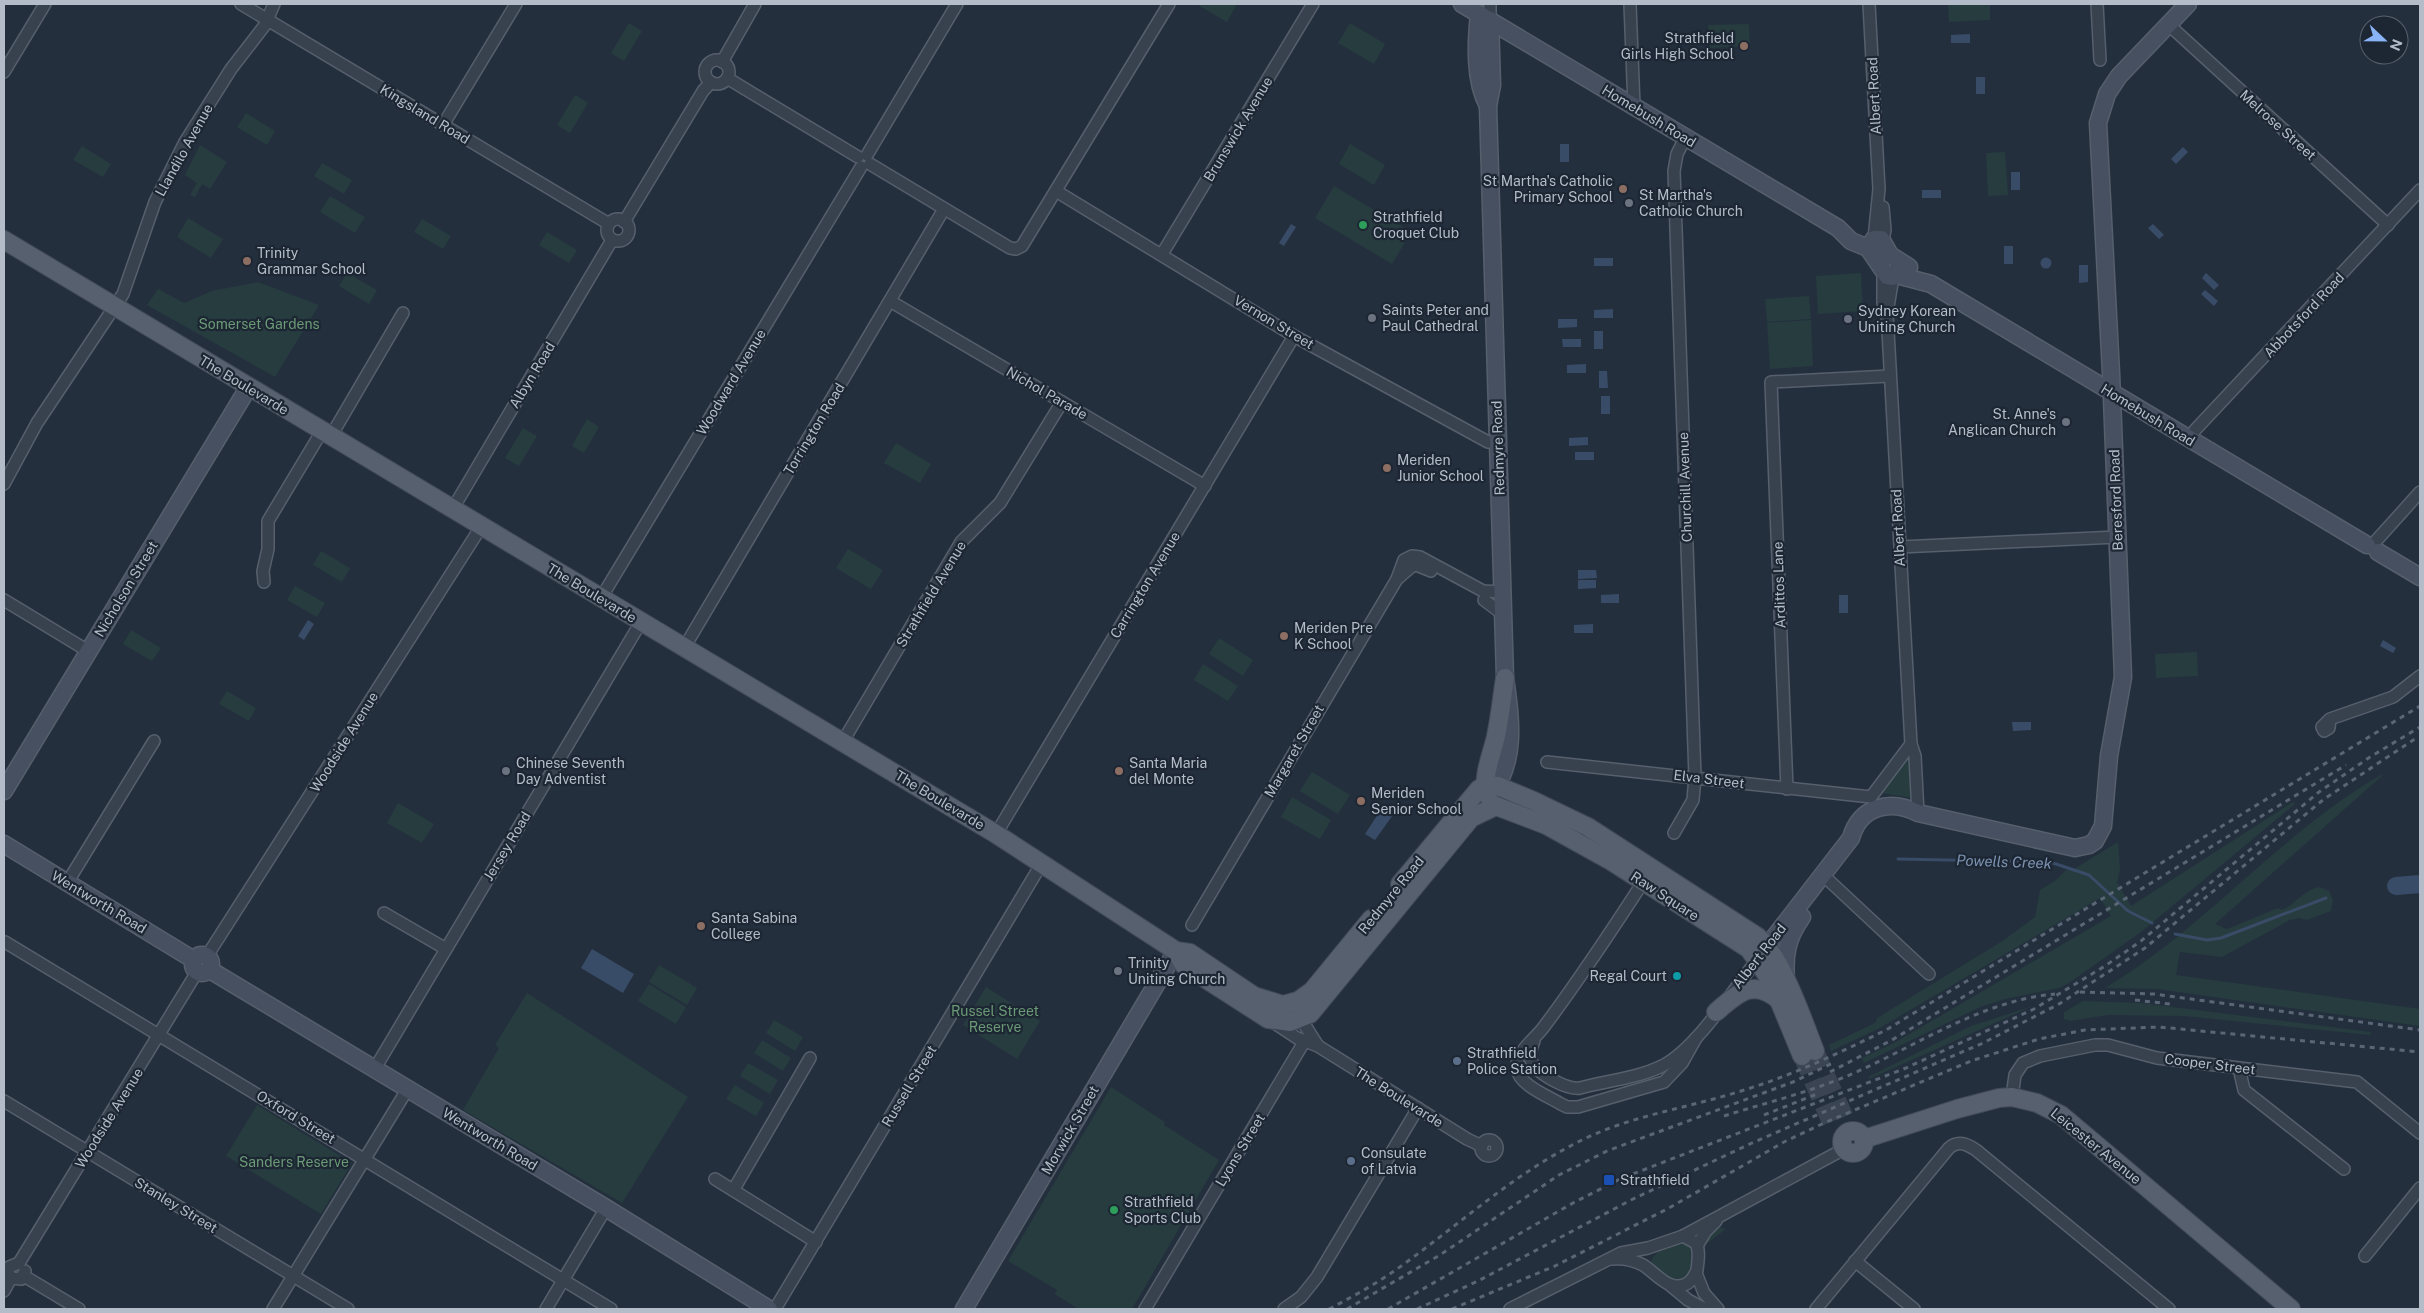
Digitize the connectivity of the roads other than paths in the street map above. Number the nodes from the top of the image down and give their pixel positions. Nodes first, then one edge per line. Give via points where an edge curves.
1 (45, 4) edge
2 (241, 4) edge
3 (274, 4) edge
4 (516, 4) edge
5 (755, 4) edge
6 (957, 4) edge
7 (1169, 4) edge
8 (1313, 4) edge
9 (1462, 4) edge
10 (1630, 4) edge
11 (1869, 4) edge
12 (2097, 4) edge
13 (2188, 4) edge
14 (1485, 10) edge
15 (267, 19) junction
16 (2169, 25) junction
17 (1531, 45) junction
18 (1491, 58) junction
19 (2100, 60) dead end
20 (722, 62) junction
21 (4, 72) edge
22 (727, 78) junction
23 (711, 82) junction
24 (1488, 106) junction
25 (1634, 106) junction
26 (443, 125) junction
27 (1685, 138) junction
28 (864, 160) junction
29 (2420, 190) edge
30 (1056, 191) junction
31 (944, 210) junction
32 (624, 222) junction
33 (609, 224) junction
34 (2388, 225) junction
35 (4, 240) edge
36 (612, 240) junction
37 (1874, 242) junction
38 (1162, 254) junction
39 (1893, 272) junction
40 (890, 301) junction
41 (113, 307) junction
42 (403, 313) dead end
43 (1294, 336) junction
44 (1890, 376) junction
45 (248, 388) junction
46 (2112, 393) junction
47 (1062, 402) junction
48 (326, 434) junction
49 (2189, 440) junction
50 (1498, 443) junction
51 (4, 484) edge
52 (1205, 486) junction
53 (2420, 492) edge
54 (452, 510) junction
55 (480, 527) junction
56 (2117, 537) junction
57 (2373, 546) junction
58 (1900, 547) junction
59 (2420, 577) edge
60 (1397, 579) junction
61 (264, 582) dead end
62 (601, 598) junction
63 (4, 600) edge
64 (1504, 603) junction
65 (641, 622) junction
66 (684, 648) junction
67 (88, 651) junction
68 (2420, 676) edge
69 (1506, 678) junction
70 (2330, 719) dead end
71 (154, 741) dead end
72 (842, 743) junction
73 (1911, 744) junction
74 (1547, 762) dead end
75 (1695, 778) junction
76 (1787, 789) junction
77 (4, 791) edge
78 (1488, 794) junction
79 (1871, 797) junction
80 (1918, 813) junction
81 (1861, 820) junction
82 (1674, 833) dead end
83 (996, 834) junction
84 (1851, 838) junction
85 (4, 844) edge
86 (1042, 863) junction
87 (1648, 874) junction
88 (1823, 875) junction
89 (67, 882) junction
90 (1812, 889) junction
91 (384, 913) dead end
92 (1192, 925) dead end
93 (5, 942) dead end
94 (1768, 945) junction
95 (446, 949) junction
96 (1176, 951) junction
97 (1757, 960) junction
98 (202, 965) junction
99 (1928, 974) dead end
100 (1786, 982) junction
101 (1254, 996) junction
102 (1780, 1000) junction
103 (1283, 1005) joint
104 (1716, 1012) junction
105 (1268, 1019) junction
106 (1301, 1019) junction
107 (160, 1036) junction
108 (1536, 1036) junction
109 (1696, 1038) junction
110 (1304, 1042) junction
111 (1318, 1046) junction
112 (810, 1058) dead end
113 (2239, 1068) junction
114 (374, 1070) junction
115 (1574, 1089) junction
116 (407, 1090) junction
117 (2012, 1097) junction
118 (4, 1101) edge
119 (1578, 1107) junction
120 (1418, 1108) junction
121 (2420, 1133) edge
122 (1847, 1134) joint
123 (1482, 1146) dead end
124 (88, 1151) junction
125 (364, 1159) junction
126 (2344, 1169) dead end
127 (715, 1179) dead end
128 (2420, 1188) edge
129 (734, 1189) junction
130 (606, 1208) junction
131 (1728, 1212) junction
132 (1683, 1236) junction
133 (816, 1242) junction
134 (1697, 1246) junction
135 (1648, 1248) junction
136 (2365, 1256) dead end
137 (1608, 1260) junction
138 (1855, 1261) junction
139 (1646, 1267) junction
140 (11, 1268) edge
141 (1696, 1273) junction
142 (293, 1276) junction
143 (564, 1280) junction
144 (1670, 1285) junction
145 (4, 1291) edge
146 (79, 1309) edge
147 (272, 1309) edge
148 (348, 1309) edge
149 (546, 1309) edge
150 (611, 1309) edge
151 (768, 1309) edge
152 (775, 1309) edge
153 (964, 1309) edge
154 (1145, 1309) edge
155 (1284, 1309) edge
156 (1510, 1309) edge
157 (1705, 1309) edge
158 (1718, 1309) edge
159 (1816, 1309) edge
160 (1914, 1309) edge
161 (2169, 1309) edge
162 (2291, 1309) edge

1 - 21 street
2 - 15 street, Kingsland Road
3 - 15 street, Llandilo Avenue
4 - 26 street
5 - 20 street
6 - 28 street, Woodward Avenue
7 - 30 street
8 - 38 street, Brunswick Avenue
9 - 14 main road, Homebush Road
10 - 25 street
11 - 37 street, Albert Road via 1879,189 1885,230
12 - 19 street
13 - 16 main road
14 - 17 main road, Homebush Road
14 - 18 main road, Redmyre Road
14 - 24 main road, Redmyre Road via 1478,29 1480,91
15 - 26 street, Kingsland Road
15 - 41 street, Llandilo Avenue via 184,142 155,202 123,294
16 - 34 street, Melrose Street
16 - 46 main road, Beresford Road via 2119,76 2107,94 2098,123
17 - 18 main road via 1508,44
17 - 25 main road, Homebush Road
18 - 24 main road, Redmyre Road via 1492,85
20 - 22 street via 728,69
20 - 23 street via 714,61 706,68 706,76
22 - 23 street via 722,83
22 - 28 street
23 - 32 street
24 - 50 main road, Redmyre Road
25 - 27 main road, Homebush Road
26 - 33 street, Kingsland Road
27 - 37 main road, Homebush Road via 1838,228 1851,241
27 - 75 street, Churchill Avenue via 1677,154 1674,171
28 - 31 street
28 - 62 street, Woodward Avenue
29 - 34 street, Abbotsford Road
30 - 31 street via 1022,246 1016,249
30 - 38 street, Vernon Street
31 - 40 street, Torrington Road
32 - 33 street via 618,219
32 - 36 street via 628,235 623,240
33 - 36 street via 607,234
34 - 49 street, Abbotsford Road
35 - 41 main road, The Boulevarde
36 - 54 street, Albyn Road
37 - 39 main road, Homebush Road via 1876,258
38 - 43 street, Vernon Street
39 - 44 street, Albert Road via 1883,309 1887,313
39 - 46 main road, Homebush Road via 1928,277 1930,284
40 - 47 street, Nichol Parade
40 - 66 street, Torrington Road
41 - 45 main road, The Boulevarde
41 - 51 street, Llandilo Avenue via 37,423
42 - 48 street
43 - 50 street, Vernon Street via 1488,442
43 - 52 street, Carrington Avenue
44 - 58 street, Albert Road
44 - 76 street, Ardittos Lane via 1770,382
45 - 48 main road, The Boulevarde
45 - 67 main road, Nicholson Street
46 - 49 main road, Homebush Road
46 - 56 main road, Beresford Road
47 - 52 street, Nichol Parade
47 - 72 street, Strathfield Avenue via 1000,503 960,542
48 - 54 main road, The Boulevarde
48 - 61 street via 268,521
49 - 57 main road, Homebush Road
50 - 64 main road, Redmyre Road
52 - 83 street, Carrington Avenue
53 - 57 street
54 - 55 main road, The Boulevarde
55 - 62 main road, The Boulevarde
55 - 98 street, Woodside Avenue
56 - 58 street
56 - 80 main road, Beresford Road via 2123,677 2109,756 2105,818 2100,834 2082,848 2064,847
57 - 59 main road, Homebush Road
58 - 73 street, Albert Road
60 - 64 street, Margaret Street via 1411,566 1420,565 1484,600
60 - 64 street, Margaret Street via 1404,560 1416,556
60 - 92 street, Margaret Street
62 - 65 main road, The Boulevarde
63 - 67 street
64 - 69 main road, Redmyre Road
65 - 66 main road, The Boulevarde
65 - 95 street, Jersey Road
66 - 72 main road, The Boulevarde
67 - 77 main road, Nicholson Street
68 - 70 street via 2393,697
69 - 78 main road via 1487,768
69 - 78 main road, Redmyre Road via 1510,754
71 - 89 street
72 - 83 main road, The Boulevarde
73 - 79 street
73 - 80 street, Albert Road via 1915,756
74 - 75 street, Elva Street
75 - 76 street, Elva Street
75 - 82 street, Churchill Avenue via 1693,800
76 - 79 street, Elva Street
78 - 87 main road, Raw Square via 1542,804 1588,827
78 - 103 main road, Redmyre Road via 1312,992
78 - 106 main road, Redmyre Road via 1318,1005
79 - 81 main road
80 - 81 main road via 1907,807 1883,805 1868,812
80 - 84 main road via 1885,813 1875,818 1861,834
81 - 84 main road
83 - 86 main road, The Boulevarde
84 - 88 main road
85 - 89 main road, Wentworth Road
86 - 96 main road, The Boulevarde
86 - 133 street, Russell Street
87 - 94 main road, Raw Square via 1755,934
87 - 97 main road, Raw Square via 1745,946
87 - 108 street
88 - 90 main road, Albert Road
88 - 99 street
89 - 98 main road, Wentworth Road
90 - 94 main road, Albert Road
90 - 100 main road via 1807,910 1786,945
91 - 95 street
93 - 107 street, Oxford Street
94 - 97 main road, Albert Road
94 - 100 main road, Raw Square
95 - 114 street, Jersey Road
96 - 101 main road, The Boulevarde via 1190,953
96 - 105 main road, The Boulevarde via 1184,965
96 - 153 main road, Morwick Street
97 - 102 main road, Raw Square
97 - 104 street, Albert Road
98 - 107 street, Woodside Avenue
98 - 114 main road, Wentworth Road
100 - 102 main road, Raw Square via 1809,1054
101 - 103 main road, The Boulevarde
101 - 106 main road via 1265,1006 1293,1011
102 - 104 main road via 1765,989 1754,988
104 - 109 street, Albert Road
105 - 106 main road, The Boulevarde via 1290,1022
105 - 110 street, The Boulevarde
106 - 111 street, The Boulevarde
107 - 124 street, Woodside Avenue
107 - 125 street, Oxford Street
108 - 115 street via 1530,1056 1535,1067 1563,1086
108 - 119 street via 1518,1060 1520,1077 1567,1107
109 - 115 street, Albert Road via 1660,1067
109 - 119 street, Albert Road via 1682,1063 1664,1082
110 - 111 street, The Boulevarde
110 - 154 street, Lyons Street
111 - 120 street, The Boulevarde
112 - 129 street
113 - 117 street, Cooper Street via 2157,1058 2108,1045 2095,1045 2040,1056 2023,1063 2014,1075
113 - 121 street, Cooper Street via 2357,1082
113 - 126 street via 2244,1090
114 - 116 main road, Wentworth Road
115 - 119 street
116 - 125 street
116 - 130 main road, Wentworth Road
117 - 122 main road, Leicester Avenue
117 - 162 main road, Leicester Avenue via 2037,1102 2061,1115
118 - 124 street, Stanley Street
120 - 123 street, The Boulevarde
120 - 155 street via 1317,1277 1301,1297
122 - 131 street
124 - 140 street, Woodside Avenue
124 - 142 street, Stanley Street
125 - 142 street
125 - 143 street, Oxford Street
127 - 129 street
128 - 136 street
129 - 133 street
130 - 143 street
130 - 151 main road, Wentworth Road
131 - 132 street
131 - 134 street via 1711,1226
132 - 134 street
132 - 135 street
133 - 152 street, Russell Street
134 - 141 street
135 - 137 street via 1621,1253
135 - 139 street via 1644,1259
137 - 139 street via 1624,1259
137 - 156 street
138 - 159 street
138 - 160 street
138 - 161 street via 1949,1148 1958,1143 1966,1144
139 - 144 street
140 - 145 street, Woodside Avenue
140 - 146 street via 18,1280 24,1276
141 - 144 street via 1687,1283
141 - 158 street via 1704,1294
142 - 147 street
142 - 148 street, Stanley Street
143 - 149 street
143 - 150 street, Oxford Street
144 - 157 street

